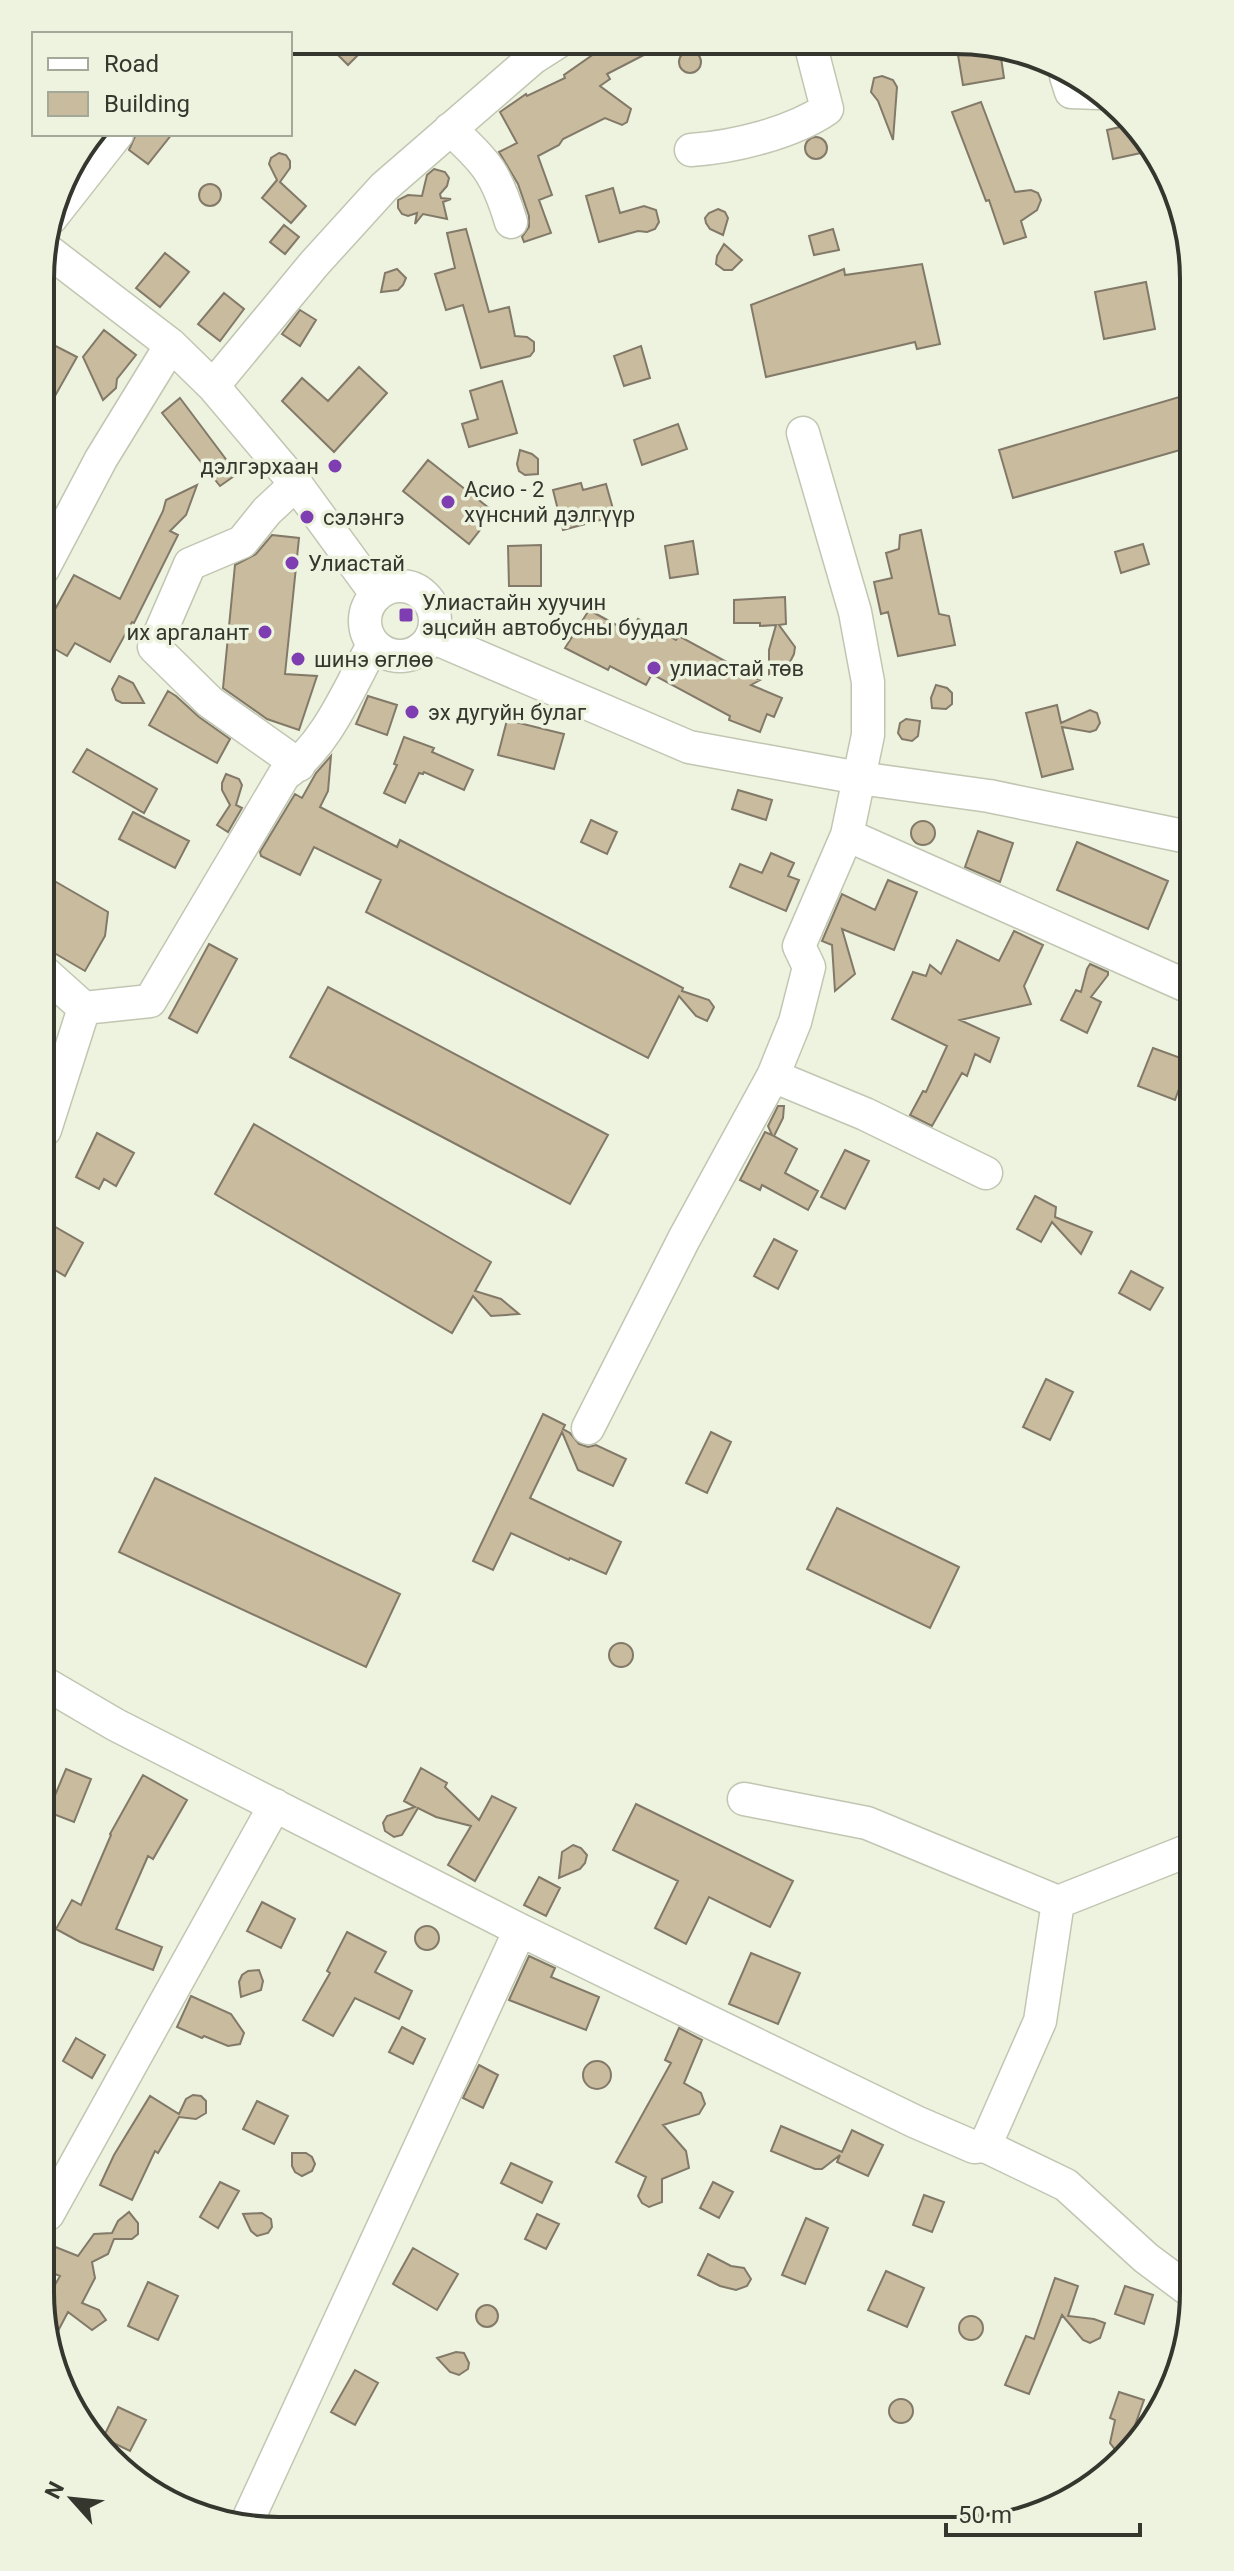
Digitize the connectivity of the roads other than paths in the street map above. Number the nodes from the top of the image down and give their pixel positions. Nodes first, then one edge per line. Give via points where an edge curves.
1 (539, 54) edge
2 (813, 54) edge
3 (450, 129) junction
4 (115, 136) edge
5 (691, 150) dead end
6 (72, 192) edge
7 (511, 222) dead end
8 (55, 256) edge
9 (171, 345) junction
10 (213, 386) junction
11 (803, 433) dead end
12 (296, 484) junction
13 (54, 548) edge
14 (377, 595) junction
15 (432, 637) junction
16 (373, 645) junction
17 (299, 765) junction
18 (859, 778) junction
19 (847, 835) junction
20 (1180, 835) edge
21 (54, 981) edge
22 (1180, 983) edge
23 (84, 1008) junction
24 (773, 1076) junction
25 (54, 1102) edge
26 (986, 1173) dead end
27 (588, 1428) dead end
28 (54, 1689) edge
29 (744, 1799) dead end
30 (275, 1805) junction
31 (1180, 1852) edge
32 (1058, 1902) junction
33 (520, 1930) junction
34 (985, 2146) junction
35 (54, 2203) edge
36 (1180, 2283) edge
37 (250, 2515) edge

1 - 3 street
2 - 5 street via 827,109 779,132
3 - 7 street via 482,157 502,191
3 - 10 street via 384,187
4 - 6 street
8 - 9 street
9 - 10 street
9 - 13 street
10 - 12 street
11 - 18 street via 855,612 868,682 868,735
12 - 14 street
12 - 17 street via 242,542 190,564 154,647 210,702
14 - 15 street via 402,586 427,598 436,623
14 - 16 street via 365,619
15 - 16 street via 424,648 398,657
15 - 18 street via 689,747
16 - 17 street via 314,749
17 - 23 street via 284,775 150,1001
18 - 19 street
18 - 20 street via 989,796
19 - 22 street
19 - 24 street via 799,946 809,967
21 - 23 street
23 - 25 street
24 - 26 street
24 - 27 street
28 - 30 street
29 - 32 street via 867,1823
30 - 33 street
30 - 35 street
31 - 32 street
32 - 34 street via 1040,2021
33 - 34 street via 916,2122 974,2147
33 - 37 street
34 - 36 street via 1066,2185

